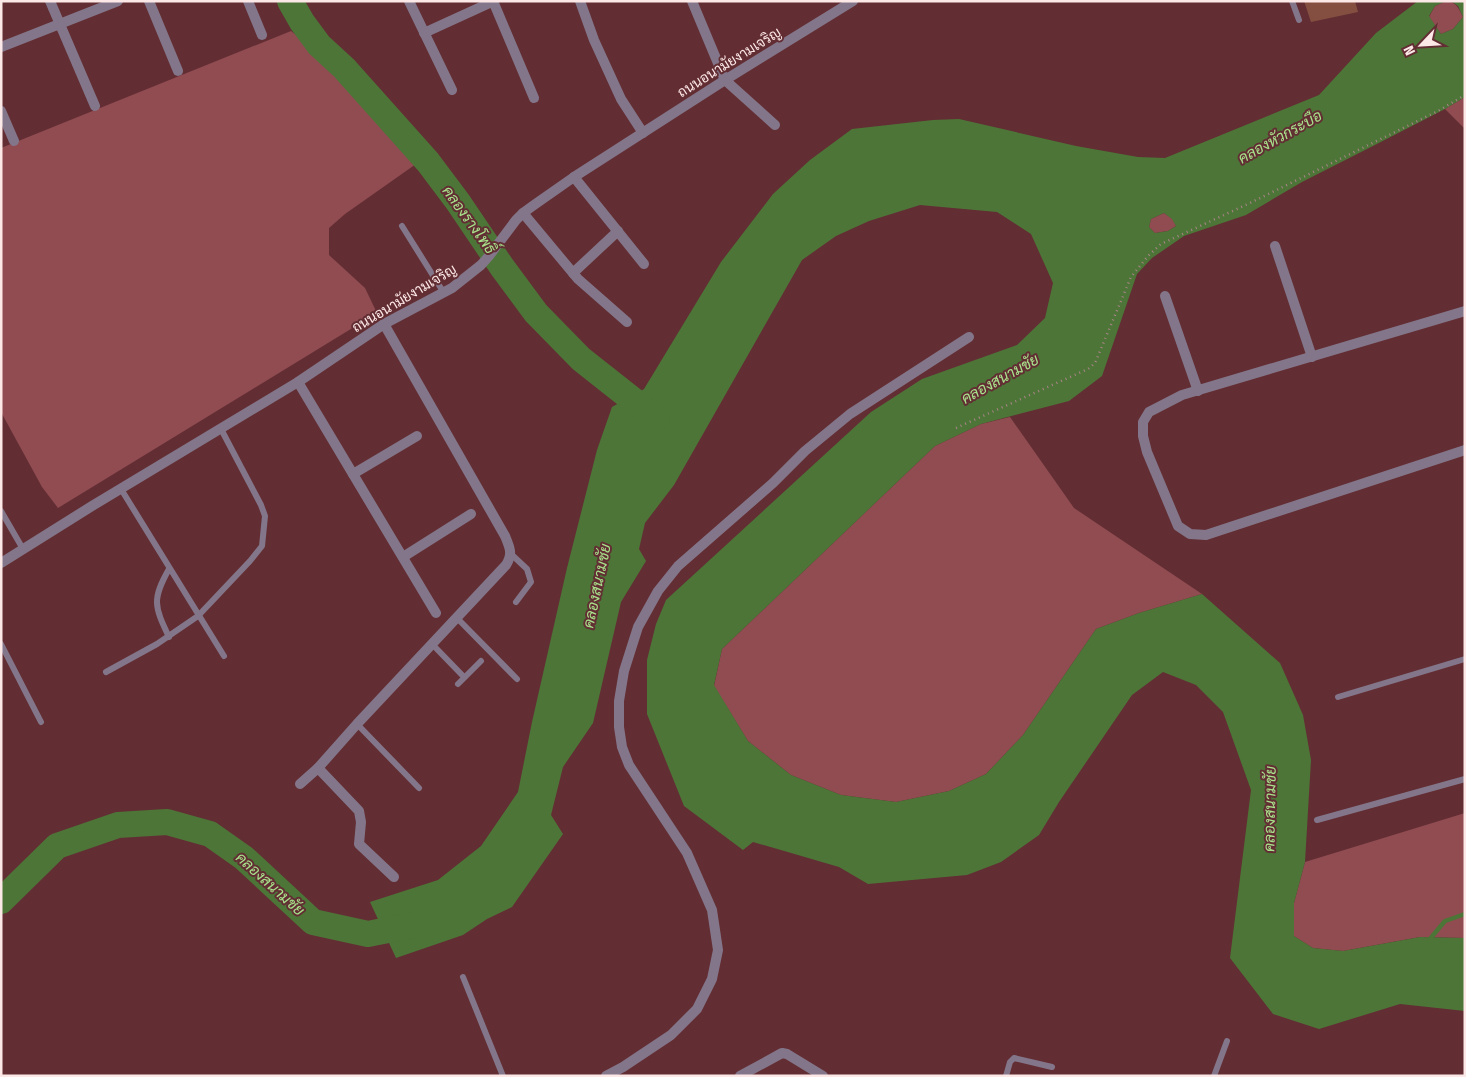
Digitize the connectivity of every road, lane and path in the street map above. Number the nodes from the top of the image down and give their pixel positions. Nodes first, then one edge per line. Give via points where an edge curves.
1 (50, 1) edge
2 (118, 1) edge
3 (150, 1) edge
4 (248, 1) edge
5 (409, 1) edge
6 (494, 1) edge
7 (580, 1) edge
8 (692, 1) edge
9 (853, 1) edge
10 (1292, 1) edge
11 (1299, 20) dead end
12 (60, 24) junction
13 (424, 33) junction
14 (262, 35) dead end
15 (1, 47) edge
16 (178, 71) dead end
17 (725, 80) junction
18 (452, 90) dead end
19 (1465, 95) edge
20 (534, 98) dead end
21 (95, 106) dead end
22 (1, 111) edge
23 (775, 125) dead end
24 (643, 133) junction
25 (14, 140) dead end
26 (574, 177) junction
27 (523, 213) junction
28 (402, 226) dead end
29 (618, 231) junction
30 (1275, 246) dead end
31 (644, 264) dead end
32 (573, 273) junction
33 (444, 293) junction
34 (1165, 296) dead end
35 (1465, 311) edge
36 (627, 322) dead end
37 (384, 324) junction
38 (969, 337) dead end
39 (1312, 356) junction
40 (298, 382) junction
41 (1198, 390) junction
42 (956, 428) dead end
43 (221, 429) junction
44 (417, 436) dead end
45 (1465, 450) edge
46 (353, 474) junction
47 (121, 489) junction
48 (1, 511) edge
49 (471, 514) dead end
50 (23, 549) junction
51 (511, 554) junction
52 (403, 557) junction
53 (1, 563) edge
54 (169, 568) junction
55 (516, 602) dead end
56 (436, 613) dead end
57 (198, 616) junction
58 (456, 618) junction
59 (169, 637) junction
60 (1, 644) edge
61 (432, 644) junction
62 (224, 656) dead end
63 (1465, 659) edge
64 (481, 661) dead end
65 (106, 672) dead end
66 (464, 677) junction
67 (517, 679) dead end
68 (458, 684) dead end
69 (1338, 697) dead end
70 (41, 722) dead end
71 (357, 724) junction
72 (318, 768) junction
73 (1465, 779) edge
74 (300, 784) dead end
75 (419, 788) dead end
76 (1317, 820) dead end
77 (394, 877) dead end
78 (463, 978) dead end
79 (1227, 1041) dead end
80 (1052, 1068) dead end
81 (503, 1076) edge
82 (606, 1076) edge
83 (740, 1076) edge
84 (823, 1076) edge
85 (1006, 1076) edge
86 (1214, 1076) edge

1 - 12 street
2 - 12 street
3 - 16 street
4 - 14 street
5 - 13 street
6 - 13 street
6 - 20 street
7 - 24 street via 621,99
8 - 17 street
9 - 17 street, ถนนอนามัยงามเจริญ
10 - 11 lane
12 - 15 street
12 - 21 street
13 - 18 street
17 - 23 street
17 - 24 street, ถนนอนามัยงามเจริญ
19 - 42 path via 1161,244 1131,277 1095,363 1088,370
22 - 25 street
24 - 26 street, ถนนอนามัยงามเจริญ
26 - 27 street, ถนนอนามัยงามเจริญ
26 - 29 street
27 - 32 street
27 - 33 street, ถนนอนามัยงามเจริญ via 481,265
28 - 33 lane
29 - 31 street
29 - 32 street
30 - 39 street
32 - 36 street
33 - 37 street, ถนนอนามัยงามเจริญ
34 - 41 street
35 - 39 street
37 - 40 street, ถนนอนามัยงามเจริญ
37 - 51 street via 505,536
38 - 82 street via 850,414 805,451 678,566 658,591 638,627 624,671 619,702 622,748 629,765 687,853 712,910 718,950 712,979 697,1009 671,1035
39 - 41 street
40 - 43 street, ถนนอนามัยงามเจริญ
40 - 46 street
41 - 45 street via 1149,412 1143,422 1147,452 1178,526 1190,534 1206,535
43 - 47 street, ถนนอนามัยงามเจริญ
43 - 57 lane via 261,505 265,528 262,546
44 - 46 street
46 - 52 street
47 - 50 street, ถนนอนามัยงามเจริญ
47 - 54 lane
48 - 50 lane
49 - 52 street
50 - 53 street, ถนนอนามัยงามเจริญ
51 - 55 lane via 527,568 531,582
51 - 58 street via 506,565
52 - 56 street
54 - 57 lane
54 - 59 lane via 156,608
57 - 59 lane
57 - 62 lane
58 - 61 street
58 - 67 lane
59 - 65 lane
60 - 70 lane
61 - 66 lane
61 - 71 street
63 - 69 lane
64 - 66 lane
66 - 68 lane
71 - 72 street
71 - 75 lane
72 - 74 street
72 - 77 street via 359,812 359,844
73 - 76 lane
78 - 81 lane
79 - 86 lane
80 - 85 lane via 1013,1058
83 - 84 street via 782,1053

